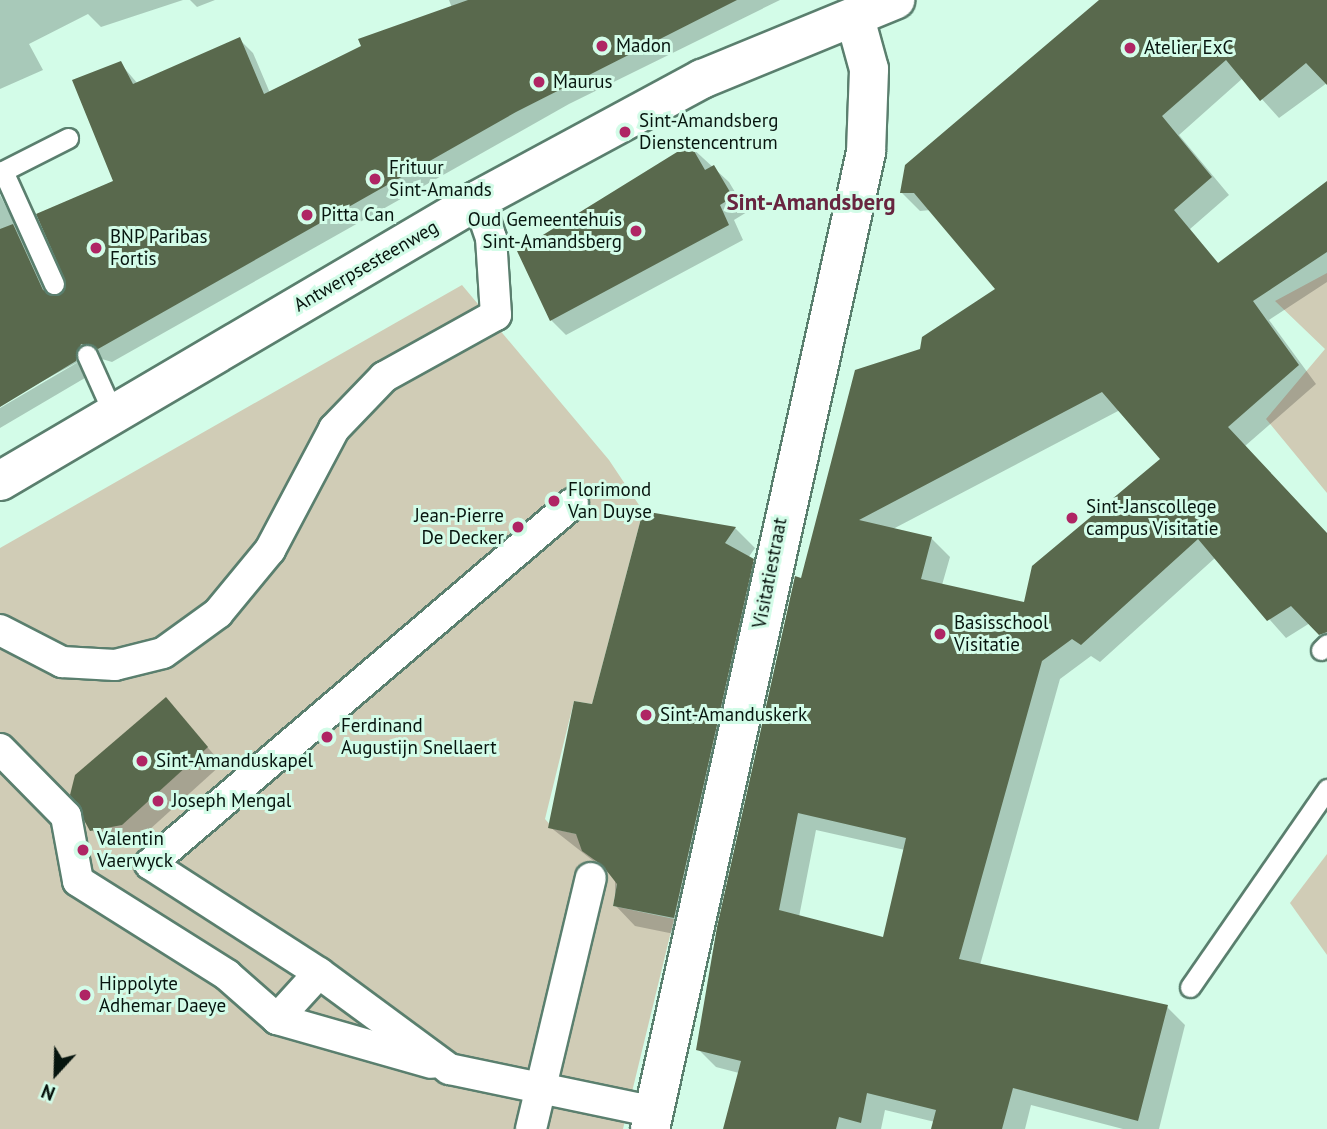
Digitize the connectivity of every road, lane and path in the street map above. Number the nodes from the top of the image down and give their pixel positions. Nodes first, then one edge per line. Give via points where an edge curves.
1 (895, 0) edge
2 (855, 18) junction
3 (68, 138) dead end
4 (478, 200) junction
5 (54, 284) dead end
6 (87, 355) dead end
7 (114, 415) junction
8 (0, 481) edge
9 (573, 503) dead end
10 (0, 630) edge
11 (0, 749) edge
12 (1327, 789) edge
13 (591, 878) dead end
14 (319, 973) junction
15 (1190, 987) dead end
16 (277, 1019) junction
17 (449, 1069) junction
18 (541, 1089) junction
19 (652, 1120) edge
20 (531, 1129) edge

1 - 2 street, Antwerpsesteenweg
2 - 4 street, Antwerpsesteenweg via 720,69
2 - 19 street, Visitatiestraat via 869,69 866,152 781,514
3 - 5 lane via 3,171
4 - 7 street, Antwerpsesteenweg
4 - 10 street via 491,238 496,315 384,377 334,429 270,551 218,612 163,653 115,665 62,662
6 - 7 lane
7 - 8 street, Antwerpsesteenweg
9 - 14 street via 150,864
11 - 16 street via 66,816 78,881 227,975
12 - 15 lane
13 - 18 street
14 - 16 street
14 - 17 street
16 - 17 street
17 - 18 street
18 - 19 street
18 - 20 street

